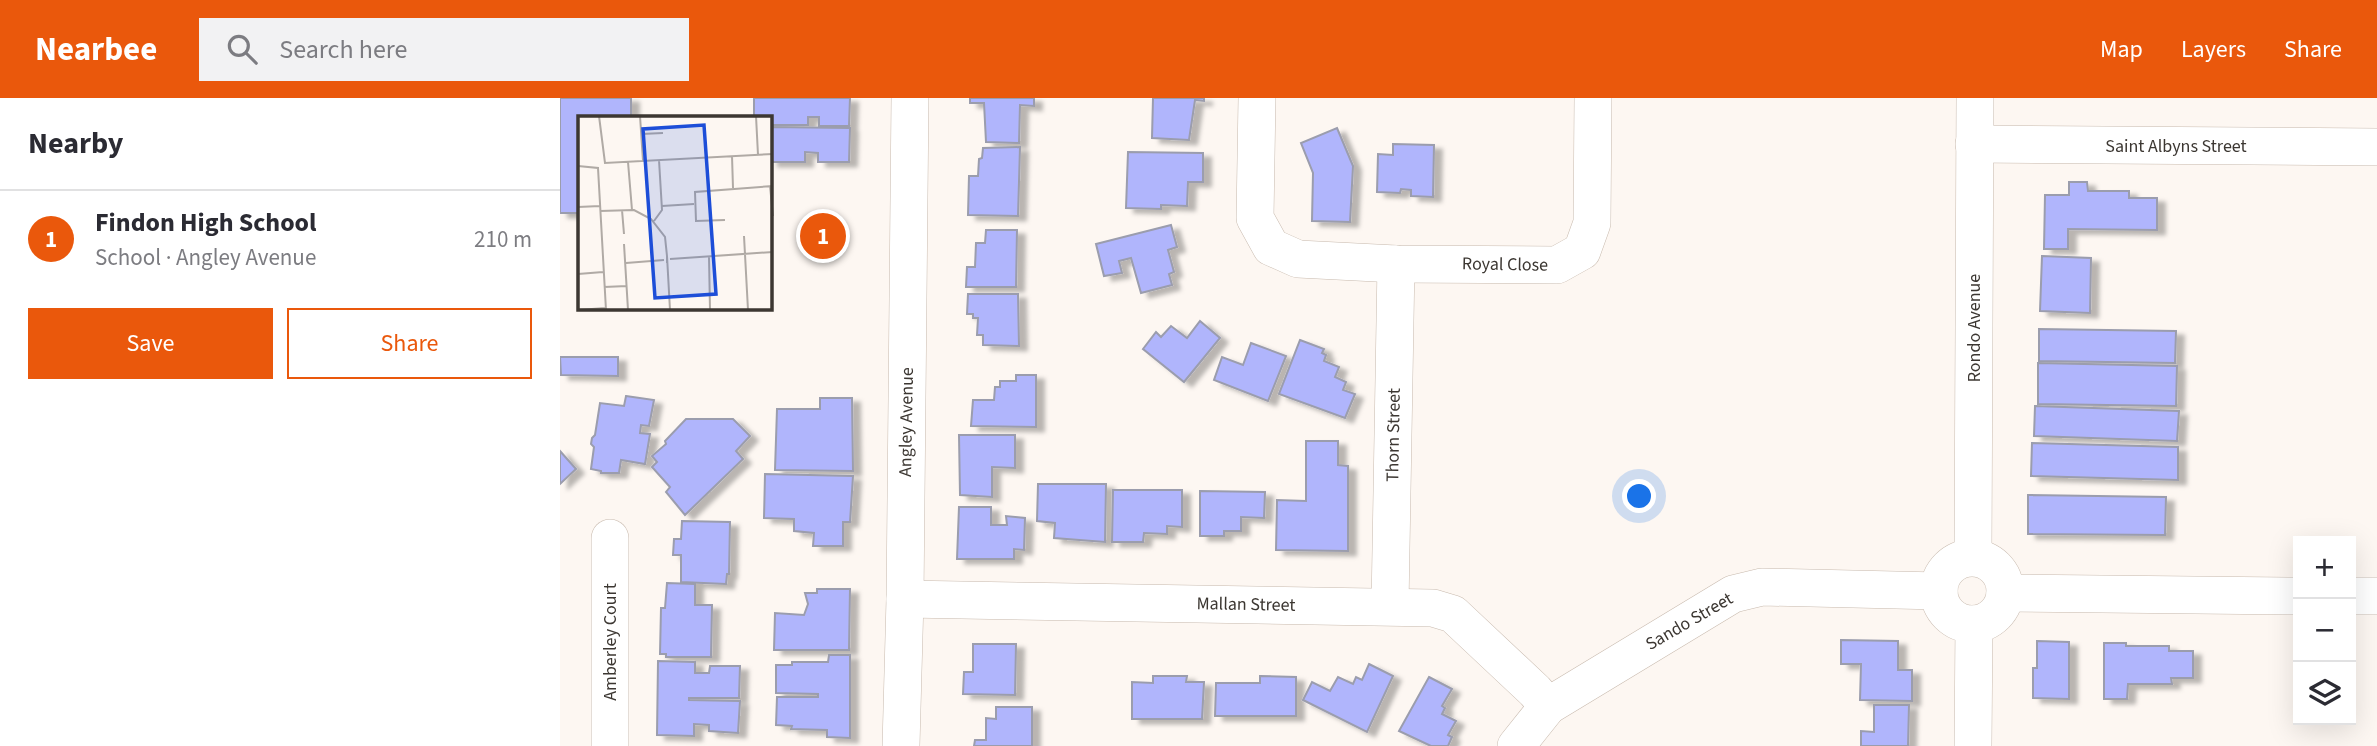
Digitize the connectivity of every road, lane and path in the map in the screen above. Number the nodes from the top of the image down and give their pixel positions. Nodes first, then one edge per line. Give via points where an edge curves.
1 (910, 98) edge
2 (1256, 98) edge
3 (1593, 98) edge
4 (1975, 98) edge
5 (1974, 144) junction
6 (2377, 147) edge
7 (1396, 264) junction
8 (610, 538) dead end
9 (1973, 557) junction
10 (1939, 591) junction
11 (2006, 593) junction
12 (2293, 596) edge
13 (2356, 596) edge
14 (2377, 596) edge
15 (905, 599) junction
16 (1390, 606) junction
17 (1974, 624) junction
18 (1548, 706) junction
19 (610, 746) edge
20 (901, 746) edge
21 (1516, 746) edge
22 (1973, 746) edge

1 - 15 street, Angley Avenue
2 - 7 street, Royal Close via 1255,218 1271,247 1298,259
3 - 7 street, Royal Close via 1592,223 1582,251 1558,265
4 - 5 street, Rondo Avenue
5 - 6 street, Saint Albyns Street
5 - 9 street, Rondo Avenue
7 - 16 street, Thorn Street
8 - 19 street, Amberley Court
9 - 10 street via 1950,565
9 - 11 street via 1998,569
10 - 17 street via 1946,612 1955,620
10 - 18 street, Sando Street via 1762,587 1733,594
11 - 12 street
11 - 17 street via 1994,616
13 - 14 street
15 - 16 street, Mallan Street
15 - 20 street, Angley Avenue
16 - 18 street, Mallan Street via 1453,614
17 - 22 street
18 - 21 street, Sando Street

